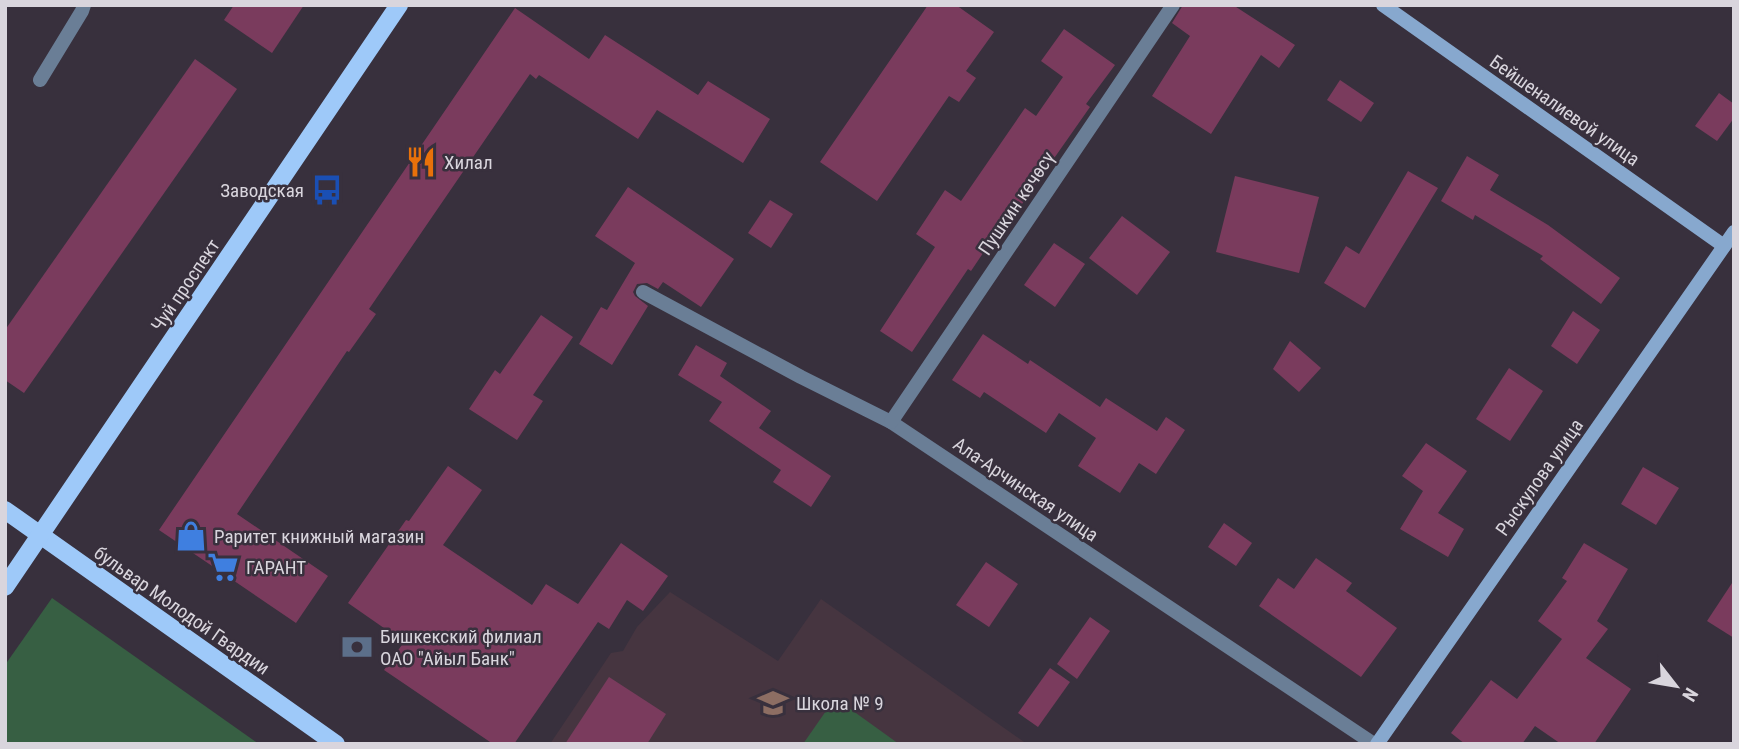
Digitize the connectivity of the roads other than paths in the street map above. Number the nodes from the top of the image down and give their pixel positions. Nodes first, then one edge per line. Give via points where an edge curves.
1 (84, 5) edge
2 (399, 5) edge
3 (1173, 5) edge
4 (1383, 5) edge
5 (40, 80) dead end
6 (1734, 232) edge
7 (1724, 246) junction
8 (643, 292) dead end
9 (891, 422) junction
10 (5, 510) edge
11 (40, 536) junction
12 (5, 587) edge
13 (336, 744) edge
14 (1375, 744) edge

1 - 5 street
2 - 11 main road, Чуй проспект
3 - 9 street, Пушкин көчөсү
4 - 7 main road, Бейшеналиевой улица
6 - 7 main road, Рыскулова улица
7 - 14 main road, Рыскулова улица
8 - 9 street, Ала-Арчинская улица
9 - 14 street, Ала-Арчинская улица
10 - 11 main road, бульвар Молодой Гвардии
11 - 12 main road, Чуй проспект
11 - 13 main road, бульвар Молодой Гвардии

